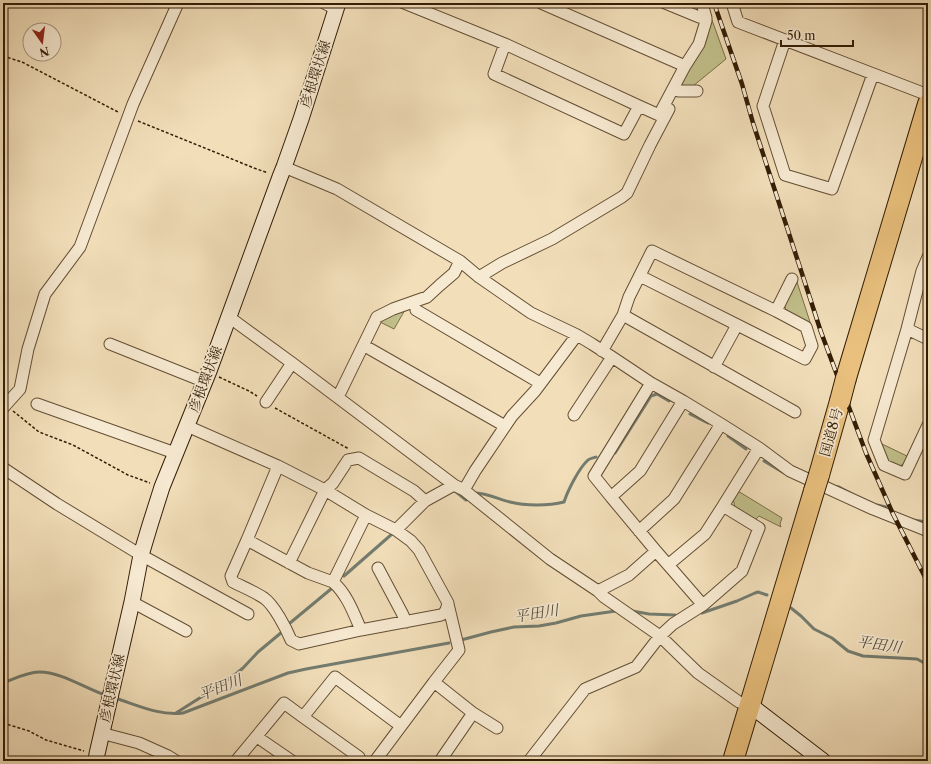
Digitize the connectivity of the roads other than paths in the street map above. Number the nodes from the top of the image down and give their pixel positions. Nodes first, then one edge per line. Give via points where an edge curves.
1 (178, 3) edge
2 (404, 3) edge
3 (541, 3) edge
4 (665, 3) edge
5 (702, 3) edge
6 (732, 3) edge
7 (333, 5) edge
8 (706, 18) junction
9 (785, 40) junction
10 (505, 44) junction
11 (685, 66) junction
12 (873, 74) junction
13 (676, 90) junction
14 (697, 91) dead end
15 (928, 95) edge
16 (928, 104) edge
17 (639, 106) junction
18 (282, 172) junction
19 (928, 257) edge
20 (460, 262) junction
21 (925, 273) edge
22 (640, 276) junction
23 (479, 277) junction
24 (792, 279) dead end
25 (416, 310) dead end
26 (776, 311) junction
27 (623, 315) junction
28 (229, 316) junction
29 (737, 325) junction
30 (907, 329) junction
31 (577, 335) junction
32 (928, 339) edge
33 (110, 344) dead end
34 (370, 349) dead end
35 (602, 351) junction
36 (612, 358) junction
37 (292, 363) junction
38 (714, 367) junction
39 (207, 377) junction
40 (651, 382) junction
41 (540, 383) junction
42 (338, 397) junction
43 (683, 401) junction
44 (266, 402) road end
45 (37, 404) dead end
46 (4, 407) edge
47 (795, 412) dead end
48 (574, 415) dead end
49 (722, 424) junction
50 (928, 425) edge
51 (187, 426) junction
52 (505, 426) junction
53 (759, 448) junction
54 (175, 453) junction
55 (278, 466) junction
56 (3, 468) edge
57 (459, 488) junction
58 (325, 490) junction
59 (611, 497) junction
60 (425, 501) junction
61 (723, 506) junction
62 (366, 515) junction
63 (396, 530) junction
64 (639, 530) junction
65 (928, 531) edge
66 (247, 540) junction
67 (656, 551) junction
68 (141, 555) junction
69 (289, 563) junction
70 (668, 565) junction
71 (378, 568) dead end
72 (333, 582) junction
73 (598, 591) junction
74 (132, 602) junction
75 (448, 603) junction
76 (703, 605) junction
77 (248, 614) dead end
78 (406, 622) junction
79 (361, 630) junction
80 (186, 631) dead end
81 (660, 636) junction
82 (434, 682) junction
83 (750, 705) junction
84 (473, 712) junction
85 (303, 717) junction
86 (401, 726) junction
87 (497, 728) dead end
88 (101, 733) junction
89 (257, 736) junction
90 (96, 758) edge
91 (360, 760) edge
92 (442, 760) edge
93 (176, 761) edge
94 (236, 761) edge
95 (292, 761) edge
96 (375, 761) edge
97 (529, 761) edge
98 (733, 761) edge
99 (824, 761) edge

1 - 46 street via 133,104 80,248 44,294 28,349 20,390
2 - 10 street
3 - 11 street
4 - 8 street
5 - 8 street
6 - 9 street via 738,22
7 - 18 main road, 彦根環状線 via 301,119
8 - 11 street via 699,44
9 - 12 street
9 - 12 street via 763,106 785,175 832,189
10 - 17 street
10 - 17 street via 494,74 624,134
11 - 13 street
12 - 15 street
13 - 14 street
13 - 17 street via 659,115
13 - 23 street via 627,193 552,239
16 - 83 highway, 国道8号, bridge
18 - 20 street via 318,181 337,189
18 - 28 main road, 彦根環状線
19 - 21 street
20 - 23 street
20 - 42 street via 454,273 427,297 377,317
21 - 30 street
22 - 26 street via 652,252
22 - 27 street
22 - 29 street
23 - 31 street via 531,313
24 - 26 street
25 - 41 street
26 - 29 street via 806,327 812,346 805,359
27 - 35 street
27 - 38 street
28 - 37 street
28 - 39 main road, 彦根環状線
29 - 38 street
30 - 32 street
30 - 50 street via 874,440 884,465 905,474
31 - 35 street
31 - 41 street
33 - 39 street
34 - 52 street
35 - 36 street
36 - 40 street
36 - 48 street
37 - 42 street
37 - 44 street
38 - 47 street
39 - 51 main road, 彦根環状線
40 - 43 street
40 - 59 street via 594,476
41 - 52 street
42 - 57 street
43 - 49 street
43 - 59 street via 640,471
45 - 54 street
49 - 53 street
49 - 64 street via 674,498
51 - 54 main road, 彦根環状線
51 - 55 street
52 - 57 street via 475,471
53 - 61 street
53 - 65 street via 790,471 873,510
54 - 68 main road, 彦根環状線
55 - 58 street
55 - 66 street
56 - 68 street
57 - 60 street
57 - 73 street via 550,559
58 - 60 street via 333,484 348,460 359,458
58 - 62 street
58 - 69 street
59 - 64 street
60 - 63 street
61 - 70 street via 705,534
61 - 76 street via 759,528 742,571
62 - 63 street
62 - 72 street
63 - 75 street via 419,550
64 - 67 street
66 - 69 street
66 - 79 street via 231,576 233,582 265,598 273,607 291,640 299,644
67 - 70 street
67 - 73 street via 629,575
68 - 74 main road, 彦根環状線
68 - 77 street
69 - 72 street
70 - 76 street
71 - 78 street
72 - 79 street via 340,588
73 - 81 street
74 - 80 street
74 - 88 main road, 彦根環状線
75 - 78 street via 446,611 441,615
75 - 82 street via 459,650
76 - 81 street via 673,624
78 - 79 street
81 - 83 street via 698,673 739,702
81 - 97 street via 636,667 585,689
82 - 84 street
82 - 86 street
83 - 98 highway, 国道8号
83 - 99 main road
84 - 87 street
84 - 92 street
85 - 86 street via 335,677
85 - 89 street via 284,703
85 - 91 street
86 - 96 street
88 - 90 main road, 彦根環状線
88 - 93 street via 140,743
89 - 94 street
89 - 95 street

